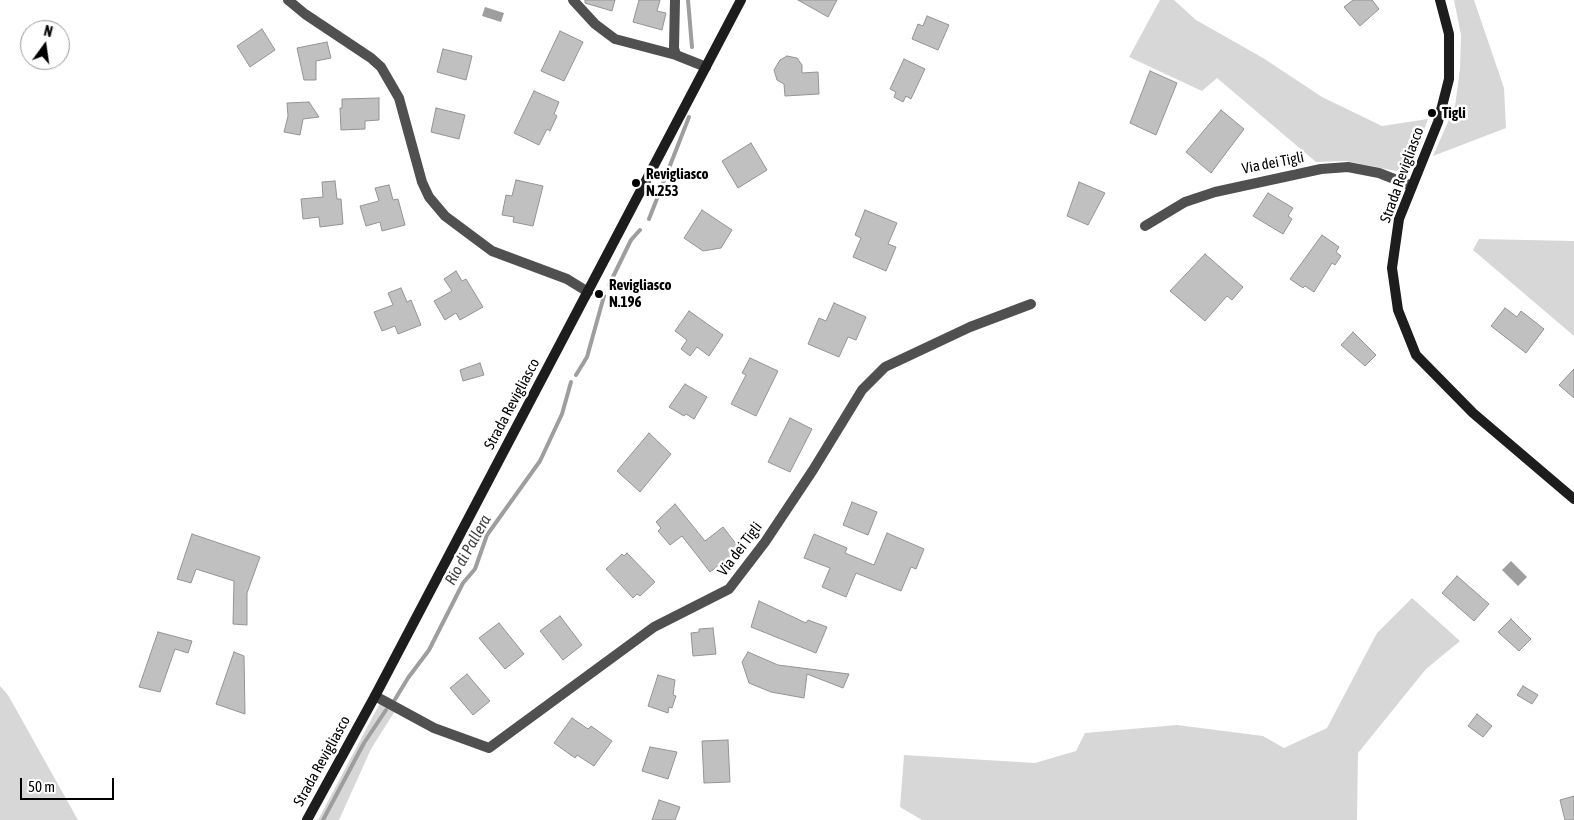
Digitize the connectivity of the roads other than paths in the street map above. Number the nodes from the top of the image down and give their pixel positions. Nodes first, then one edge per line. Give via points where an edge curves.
1 (288, 0) edge
2 (573, 0) edge
3 (675, 0) edge
4 (741, 0) edge
5 (1440, 0) edge
6 (676, 55) junction
7 (706, 67) junction
8 (1412, 186) junction
9 (1145, 226) dead end
10 (588, 292) junction
11 (1031, 304) dead end
12 (1574, 500) edge
13 (375, 696) junction
14 (307, 820) edge

1 - 10 street via 381,67 399,98 422,182 429,197 445,216 492,251 568,279
2 - 6 street via 595,24 615,39
3 - 6 street
4 - 7 street, Strada Revigliasco
5 - 8 street, Strada Revigliasco via 1448,34 1449,79 1438,122
6 - 7 street
7 - 10 street, Strada Revigliasco
8 - 9 street, Via dei Tigli via 1356,168 1321,169 1215,192 1185,202
8 - 12 street, Strada Revigliasco via 1400,219 1392,268 1398,310 1416,355 1473,413
10 - 13 street, Strada Revigliasco
11 - 13 street, Via dei Tigli via 970,327 885,367 862,390 765,542 729,589 654,627 489,748 434,728
13 - 14 street, Strada Revigliasco

